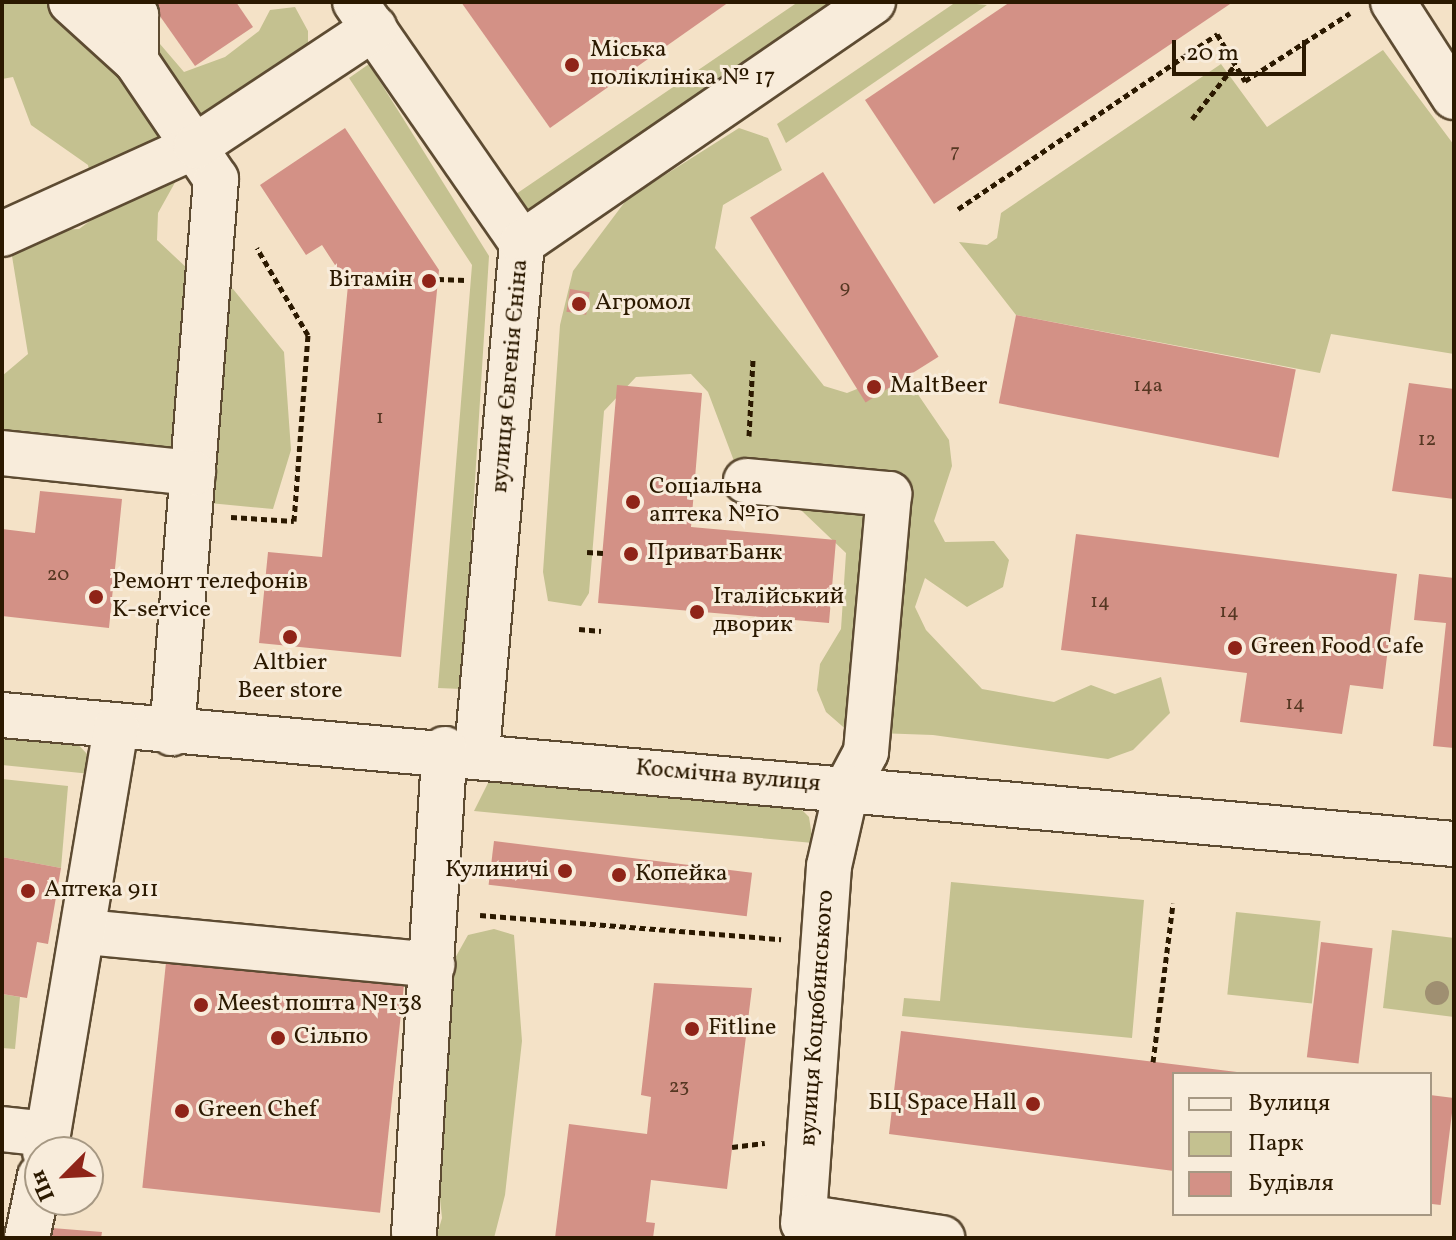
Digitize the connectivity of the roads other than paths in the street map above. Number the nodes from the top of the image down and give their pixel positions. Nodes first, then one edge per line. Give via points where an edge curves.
1 (71, 2) edge
2 (127, 2) edge
3 (873, 2) edge
4 (1374, 6) edge
5 (364, 15) edge
6 (136, 61) junction
7 (1454, 97) edge
8 (196, 146) junction
9 (2, 234) edge
10 (522, 243) junction
11 (2, 453) edge
12 (746, 481) road end
13 (191, 494) junction
14 (2, 715) edge
15 (116, 727) junction
16 (172, 733) junction
17 (461, 750) junction
18 (847, 787) junction
19 (1454, 844) edge
20 (85, 932) junction
21 (432, 965) junction
22 (2, 1129) edge
23 (24, 1136) edge
24 (48, 1136) edge
25 (32, 1216) edge
26 (811, 1231) edge
27 (414, 1235) dead end
28 (27, 1238) edge
29 (942, 1238) edge

1 - 6 street
2 - 6 street via 136,15
3 - 10 street
4 - 7 street
5 - 8 street
5 - 10 street, вулиця Євгенія Єніна
6 - 8 street
8 - 9 street
8 - 13 street via 216,179
10 - 17 street, вулиця Євгенія Єніна
11 - 13 street
12 - 18 street, вулиця Коцюбинського via 889,494 866,752
13 - 16 street
14 - 15 street, Космічна вулиця
15 - 16 street, Космічна вулиця
15 - 20 street
16 - 17 street, Космічна вулиця
17 - 18 street, Космічна вулиця
17 - 21 street, вулиця Євгенія Єніна
18 - 19 street, Космічна вулиця
18 - 26 street, вулиця Коцюбинського via 829,866
20 - 21 street
20 - 24 street
21 - 27 street, вулиця Євгенія Єніна
22 - 23 street
25 - 28 street
26 - 29 street

